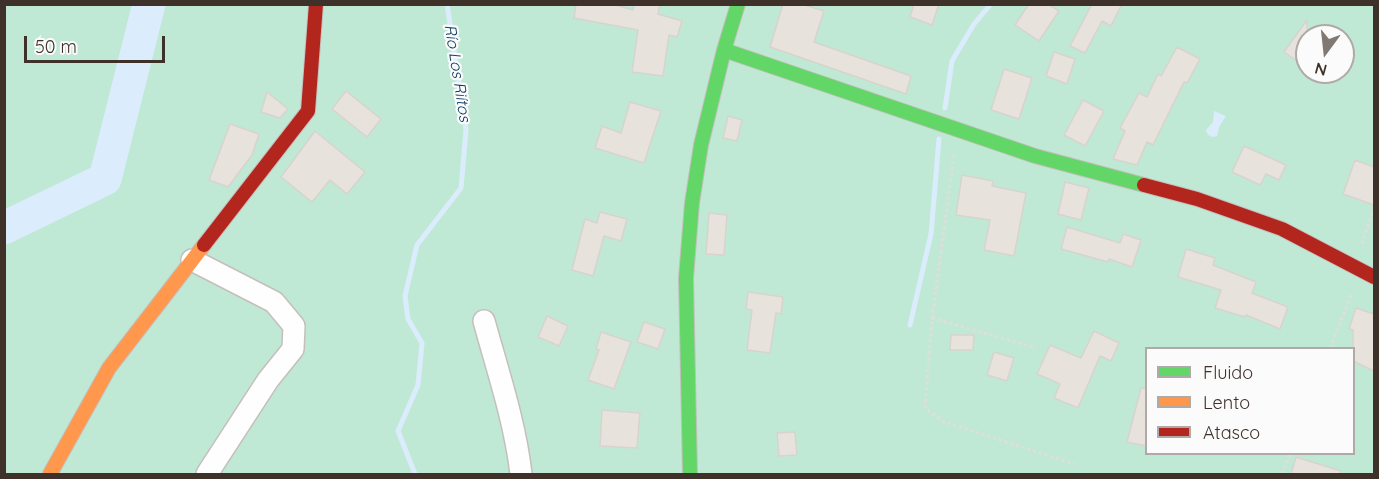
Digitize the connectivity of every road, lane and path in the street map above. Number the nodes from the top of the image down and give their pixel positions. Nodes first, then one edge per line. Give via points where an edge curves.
1 (316, 4) edge
2 (738, 4) edge
3 (724, 50) junction
4 (958, 129) junction
5 (1374, 208) edge
6 (192, 260) junction
7 (1358, 267) junction
8 (1374, 277) edge
9 (932, 318) junction
10 (484, 321) dead end
11 (1330, 347) edge
12 (1036, 348) dead end
13 (1289, 455) edge
14 (1075, 464) dead end
15 (50, 474) edge
16 (207, 474) edge
17 (521, 474) edge
18 (690, 474) edge
19 (1282, 474) edge

1 - 6 street via 308,111
2 - 3 street
3 - 4 street
3 - 18 street via 701,145 692,203 686,278
4 - 7 street via 1035,156 1197,199 1282,230
4 - 9 path
5 - 7 path
6 - 15 street via 109,368
6 - 16 street via 274,302 294,326 293,349 268,380
7 - 8 street
7 - 11 path
9 - 12 path
9 - 14 path via 925,408 944,422
10 - 17 street via 519,449
13 - 19 path

